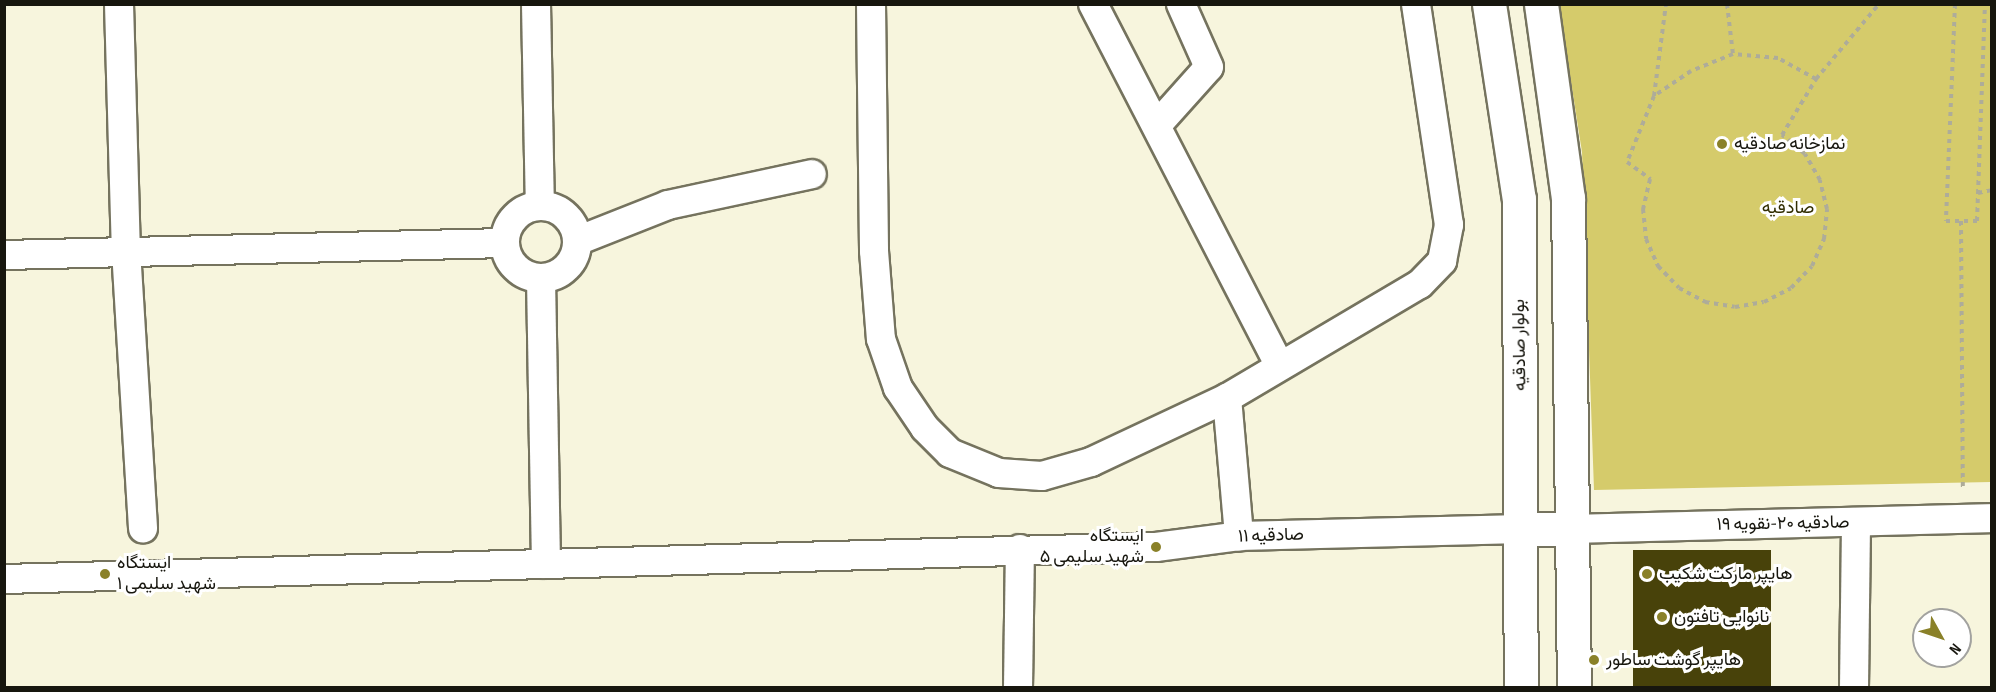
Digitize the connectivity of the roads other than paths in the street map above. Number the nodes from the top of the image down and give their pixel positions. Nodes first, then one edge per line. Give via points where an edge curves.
1 (119, 4) edge
2 (537, 4) edge
3 (871, 4) edge
4 (1093, 4) edge
5 (1181, 4) edge
6 (1416, 4) edge
7 (1489, 4) edge
8 (1541, 4) edge
9 (1158, 124) junction
10 (812, 174) dead end
11 (540, 205) junction
12 (577, 241) junction
13 (504, 243) junction
14 (126, 250) junction
15 (4, 255) edge
16 (542, 278) junction
17 (1279, 364) junction
18 (1227, 398) junction
19 (1992, 518) edge
20 (1856, 522) junction
21 (143, 528) dead end
22 (1522, 529) junction
23 (1575, 529) junction
24 (1239, 536) junction
25 (1020, 549) junction
26 (546, 564) junction
27 (4, 579) edge
28 (1017, 687) edge
29 (1521, 687) edge
30 (1575, 687) edge
31 (1854, 687) edge

1 - 14 street
2 - 11 street
3 - 18 street via 874,251 881,339 898,387 925,428 950,453 999,473 1042,476 1091,462
4 - 9 street
5 - 9 street via 1209,67
6 - 17 street via 1449,225 1442,261 1420,284
7 - 22 main road, بولوار صادقیه via 1519,199
8 - 23 main road via 1568,198
9 - 17 street
10 - 12 street via 668,205
11 - 12 street via 566,215
11 - 13 street via 514,217
12 - 16 street via 567,267
13 - 14 street
13 - 16 street via 515,269
14 - 15 street
14 - 21 street
16 - 26 street
17 - 18 street
18 - 24 street
19 - 20 street, صادقیه ۲۰-نقویه ۱۹
20 - 23 street, صادقیه ۲۰-نقویه ۱۹
20 - 31 street
22 - 23 main road
22 - 24 street, صادقیه ۱۱
22 - 29 main road, بولوار صادقیه
23 - 30 main road
24 - 25 street, صادقیه ۱۱ via 1156,547
25 - 26 street, صادقیه ۱۱
25 - 28 street
26 - 27 street, صادقیه ۱۱

